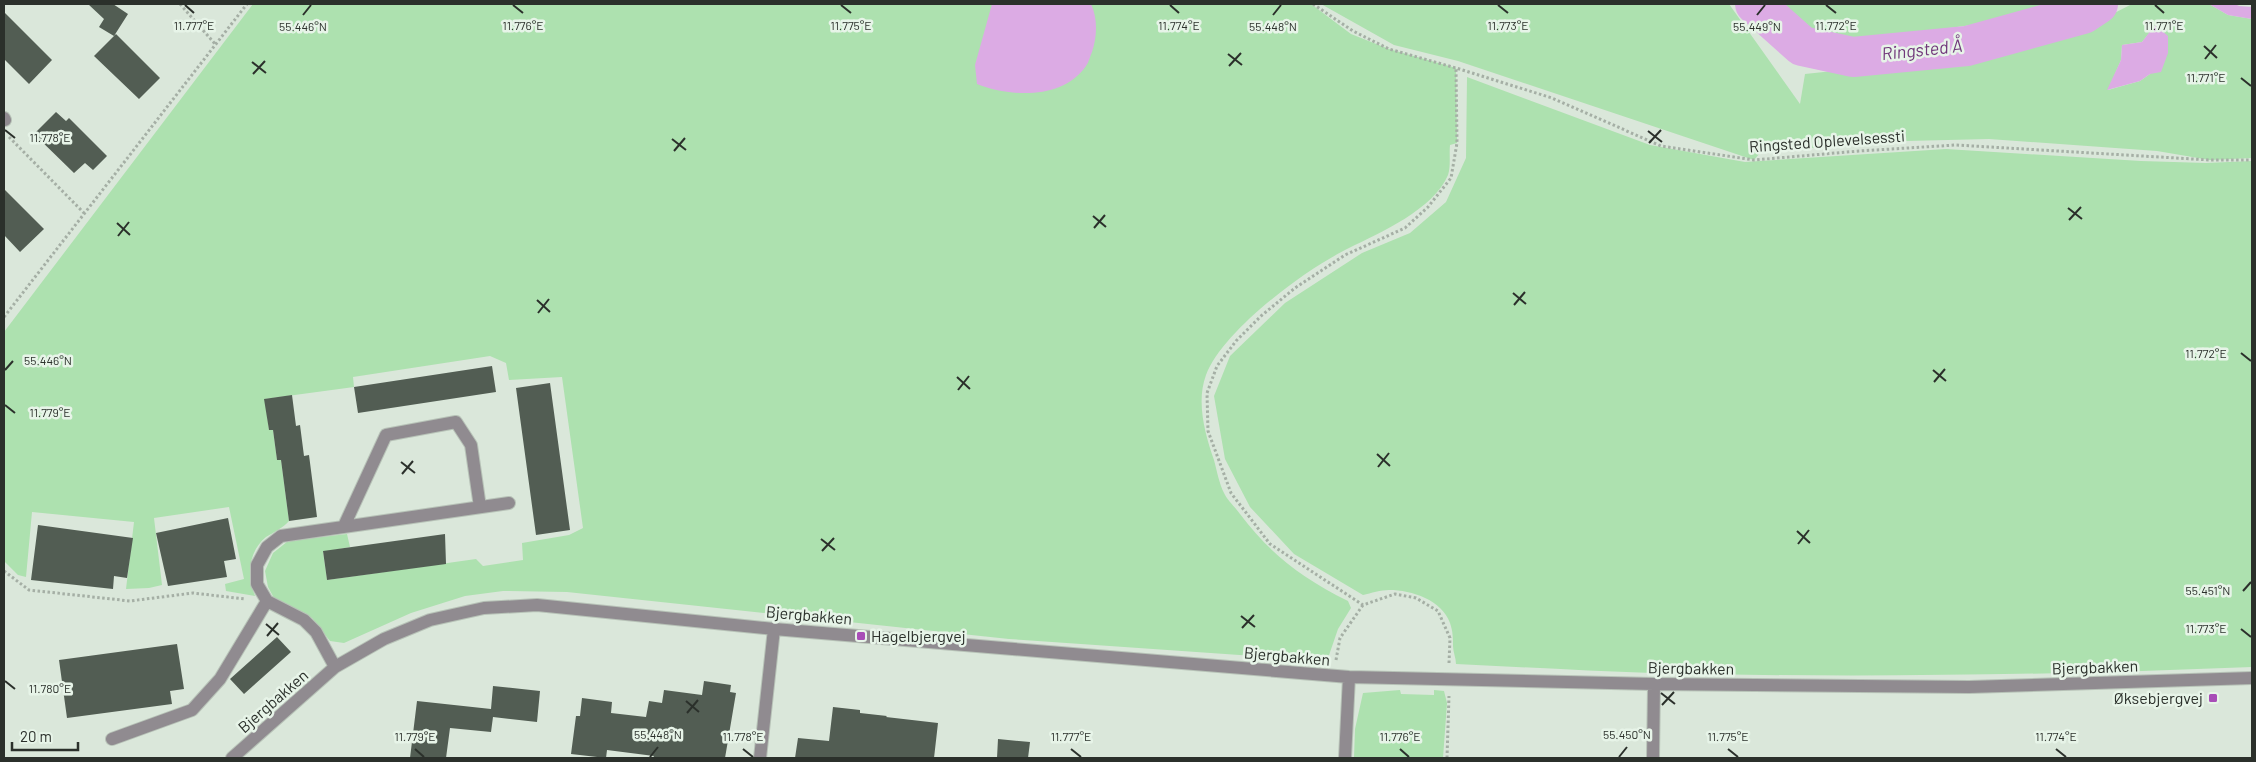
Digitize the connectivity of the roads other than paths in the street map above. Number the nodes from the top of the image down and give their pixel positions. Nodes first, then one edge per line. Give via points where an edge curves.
1 (509, 503) dead end
2 (480, 507) junction
3 (344, 526) junction
4 (267, 602) junction
5 (774, 629) junction
6 (335, 668) junction
7 (1349, 677) junction
8 (2252, 678) edge
9 (1654, 684) junction
10 (112, 739) dead end
11 (232, 758) edge
12 (760, 758) edge
13 (1345, 758) edge
14 (1653, 758) edge

1 - 2 street
2 - 3 street
2 - 3 street via 471,444 456,422 386,435
3 - 4 street via 282,536 267,547 257,565 257,584
4 - 6 street via 304,620 316,632
4 - 10 street via 220,680 192,710
5 - 6 street, Bjergbakken via 537,605 484,608 430,620 393,635
5 - 7 street, Bjergbakken
5 - 12 street
6 - 11 street, Bjergbakken
7 - 9 street, Bjergbakken
7 - 13 street
8 - 9 street, Bjergbakken via 1969,687
9 - 14 street

